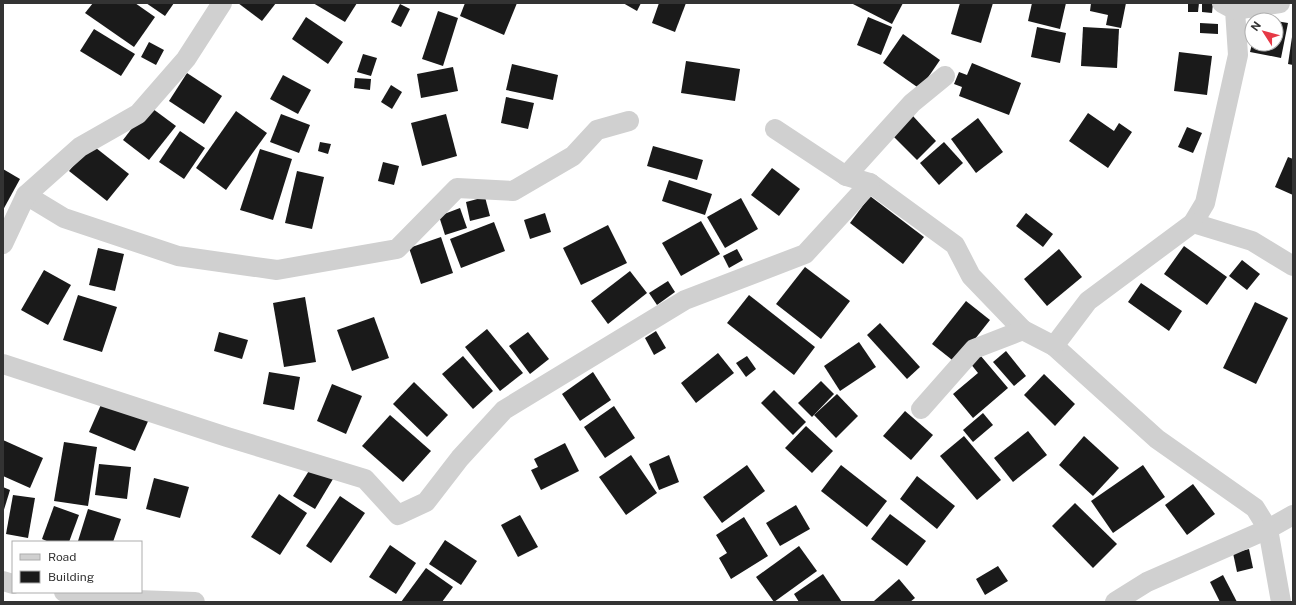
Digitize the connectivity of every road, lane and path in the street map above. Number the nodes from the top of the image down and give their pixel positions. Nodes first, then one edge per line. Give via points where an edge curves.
1 (222, 3) edge
2 (1280, 3) edge
3 (1228, 6) edge
4 (945, 76) dead end
5 (629, 121) dead end
6 (775, 129) dead end
7 (846, 176) junction
8 (870, 183) junction
9 (26, 195) junction
10 (1193, 223) junction
11 (3, 244) edge
12 (1293, 266) edge
13 (1023, 330) junction
14 (1054, 346) junction
15 (3, 364) edge
16 (921, 409) dead end
17 (1293, 515) edge
18 (1268, 529) junction
19 (70, 593) edge
20 (195, 602) edge
21 (1114, 602) edge
22 (1281, 602) edge

1 - 9 street via 186,59 138,114 80,147
2 - 3 street
3 - 10 street via 1238,55 1206,203
4 - 7 street via 912,103
5 - 9 street via 597,130 573,156 513,191 457,188 397,249 277,270 178,256 64,218
6 - 7 street
7 - 8 street
8 - 13 street via 955,245 971,276
8 - 15 street via 805,254 685,300 504,410 460,458 426,502 398,515 365,478 228,437
9 - 11 street
10 - 12 street via 1252,241
10 - 14 street via 1088,301
13 - 14 street
13 - 16 street via 974,349
14 - 18 street via 1157,439 1255,508
17 - 18 street
18 - 21 street via 1147,582
18 - 22 street
19 - 20 street via 106,599

